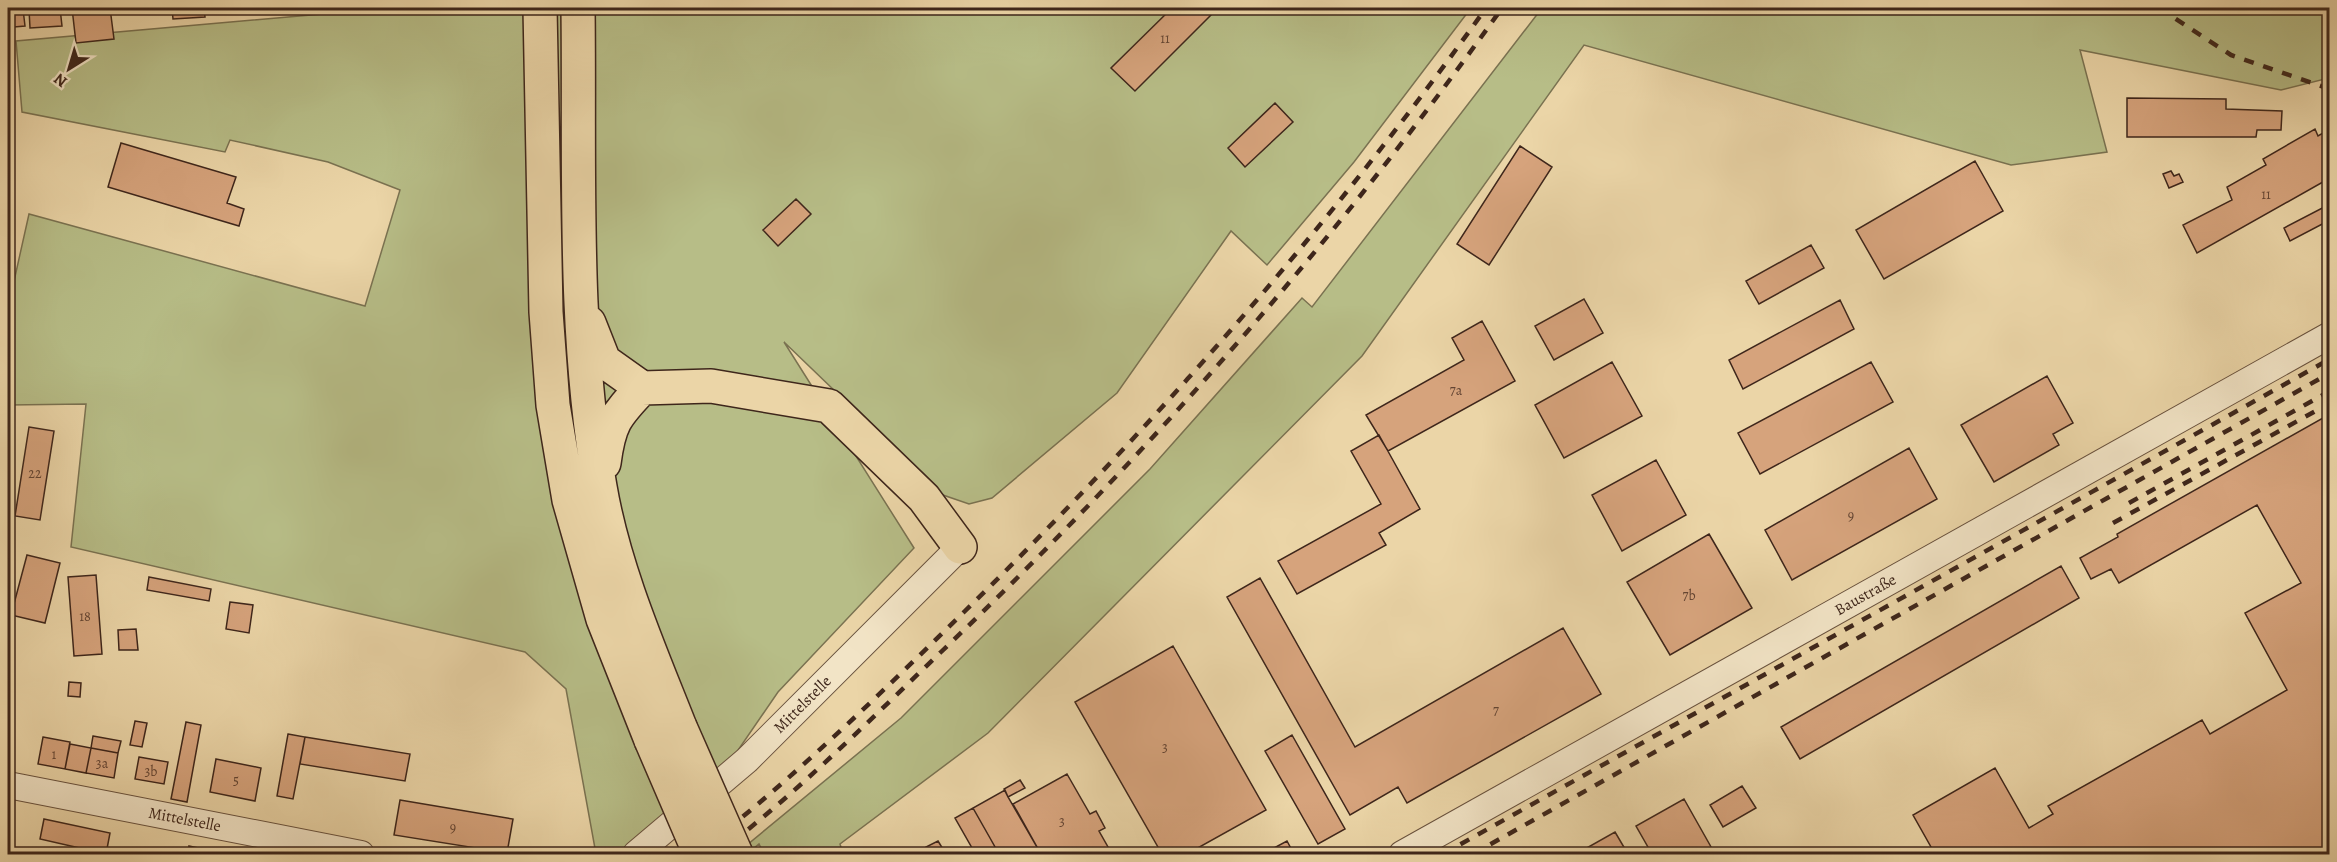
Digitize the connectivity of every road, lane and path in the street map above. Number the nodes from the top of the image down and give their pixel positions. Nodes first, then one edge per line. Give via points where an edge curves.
1 (540, 8) edge
2 (578, 8) edge
3 (582, 305) junction
4 (2330, 335) edge
5 (642, 388) junction
6 (600, 489) junction
7 (960, 547) joint
8 (666, 734) junction
9 (8, 785) edge
10 (361, 855) edge
11 (636, 855) edge
12 (700, 855) edge
13 (736, 855) edge
14 (1402, 855) edge

1 - 8 highway via 546,312 553,405 568,500 603,619
2 - 3 highway
3 - 5 highway via 604,361
3 - 6 highway via 587,397
4 - 14 street, Baustraße
5 - 6 highway via 616,415 606,446
5 - 7 highway via 711,386 829,406 924,498
6 - 8 highway
7 - 11 street, Mittelstelle via 747,760
8 - 12 highway, bridge
8 - 13 highway, bridge
9 - 10 street, Mittelstelle

